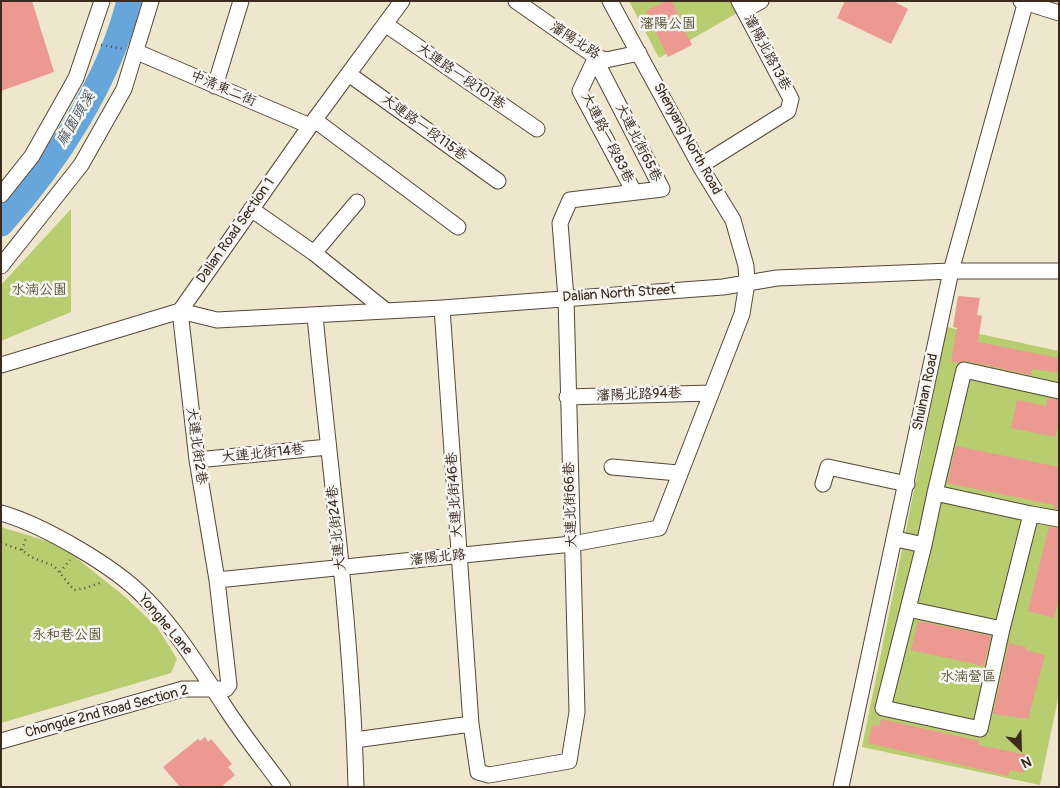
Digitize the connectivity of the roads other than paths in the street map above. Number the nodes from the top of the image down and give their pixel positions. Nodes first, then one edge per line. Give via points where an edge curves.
1 (102, 1) edge
2 (151, 1) edge
3 (241, 1) edge
4 (402, 1) edge
5 (516, 1) edge
6 (610, 1) edge
7 (761, 1) edge
8 (1024, 2) edge
9 (742, 6) edge
10 (1059, 12) edge
11 (385, 24) junction
12 (137, 52) junction
13 (639, 53) junction
14 (596, 58) junction
15 (350, 74) junction
16 (215, 86) junction
17 (313, 123) junction
18 (537, 129) dead end
19 (700, 166) junction
20 (498, 181) dead end
21 (634, 192) junction
22 (1, 195) edge
23 (357, 202) dead end
24 (251, 209) junction
25 (458, 227) dead end
26 (314, 253) junction
27 (1, 266) edge
28 (951, 271) junction
29 (1059, 271) edge
30 (747, 283) junction
31 (566, 298) junction
32 (442, 308) junction
33 (385, 310) junction
34 (180, 311) junction
35 (315, 316) junction
36 (1, 365) edge
37 (1059, 391) edge
38 (711, 393) junction
39 (567, 397) junction
40 (328, 447) junction
41 (197, 460) junction
42 (612, 467) dead end
43 (678, 473) junction
44 (823, 484) dead end
45 (907, 484) junction
46 (935, 493) junction
47 (1, 513) edge
48 (1031, 514) junction
49 (1059, 519) edge
50 (659, 528) joint
51 (896, 538) junction
52 (572, 544) junction
53 (924, 545) junction
54 (460, 556) junction
55 (342, 569) junction
56 (217, 580) junction
57 (908, 609) junction
58 (1002, 629) junction
59 (214, 689) junction
60 (471, 724) junction
61 (355, 740) junction
62 (1, 741) edge
63 (478, 772) joint
64 (275, 783) edge
65 (356, 787) edge
66 (841, 787) edge

1 - 22 street via 76,78 37,147
2 - 12 street
3 - 16 street
4 - 11 street, Dalian Road Section 1
5 - 14 street, 瀋陽北路
6 - 13 street, Shenyang North Road
7 - 9 street, 瀋陽北路13巷
8 - 10 street
8 - 28 street, Shuinan Road
9 - 19 street, 瀋陽北路13巷 via 791,99 788,111
11 - 15 street, Dalian Road Section 1
11 - 18 street, 大連路一段101巷
12 - 16 street, 中清東二街
12 - 27 street via 124,89 81,165
13 - 14 street, 瀋陽北路 via 606,60
13 - 19 street, Shenyang North Road
14 - 21 street, 大連路一段83巷 via 580,91
14 - 21 street, 大連北街65巷 via 662,189
15 - 17 street, Dalian Road Section 1
15 - 20 street, 大連路一段115巷
16 - 17 street, 中清東二街
17 - 24 street, Dalian Road Section 1
17 - 25 street, 中清東二街
19 - 30 street, Shenyang North Road via 733,220 745,257
21 - 31 street, 大連北街65巷 via 570,200 560,223
23 - 26 street
24 - 26 street
24 - 34 street, Dalian Road Section 1
26 - 33 street
28 - 29 street, Dalian North Street
28 - 30 street, Dalian North Street via 777,278
28 - 45 street, Shuinan Road
30 - 31 street, Dalian North Street
30 - 38 street, Shenyang North Road via 742,314
31 - 32 street, Dalian North Street
31 - 39 street, 大連北街66巷
32 - 33 street, Dalian North Street
32 - 54 street, 大連北街46巷
33 - 35 street, Dalian North Street
34 - 35 street, Dalian North Street via 217,320
34 - 36 street
34 - 41 street, 大連北街2巷
35 - 40 street, 大連北街24巷
37 - 46 street via 964,370
38 - 39 street, 瀋陽北路94巷
38 - 43 street, Shenyang North Road
39 - 52 street, 大連北街66巷
40 - 41 street, 大連北街14巷
40 - 55 street, 大連北街24巷
41 - 56 street, 大連北街2巷
42 - 43 street
43 - 50 street, Shenyang North Road
44 - 45 street via 828,466
45 - 51 street, Shuinan Road
46 - 48 street
46 - 53 street
47 - 59 street, Yonghe Lane via 54,536 143,596 168,624
48 - 49 street
48 - 58 street
50 - 52 street, 瀋陽北路
51 - 53 street
51 - 66 street, Shuinan Road
52 - 54 street, 瀋陽北路
52 - 63 street, 大連北街66巷 via 577,712 568,761 489,775
53 - 57 street
54 - 55 street, 瀋陽北路
54 - 60 street, 大連北街46巷
55 - 56 street, 瀋陽北路
55 - 61 street, 大連北街24巷
56 - 59 street, 大連北街2巷 via 228,685 226,689
57 - 58 street
57 - 58 street via 883,708 980,729
59 - 62 street, Chongde 2nd Road Section 2 via 184,689
59 - 64 street, Yonghe Lane
60 - 61 street
60 - 63 street, 大連北街46巷
61 - 65 street, 大連北街24巷

